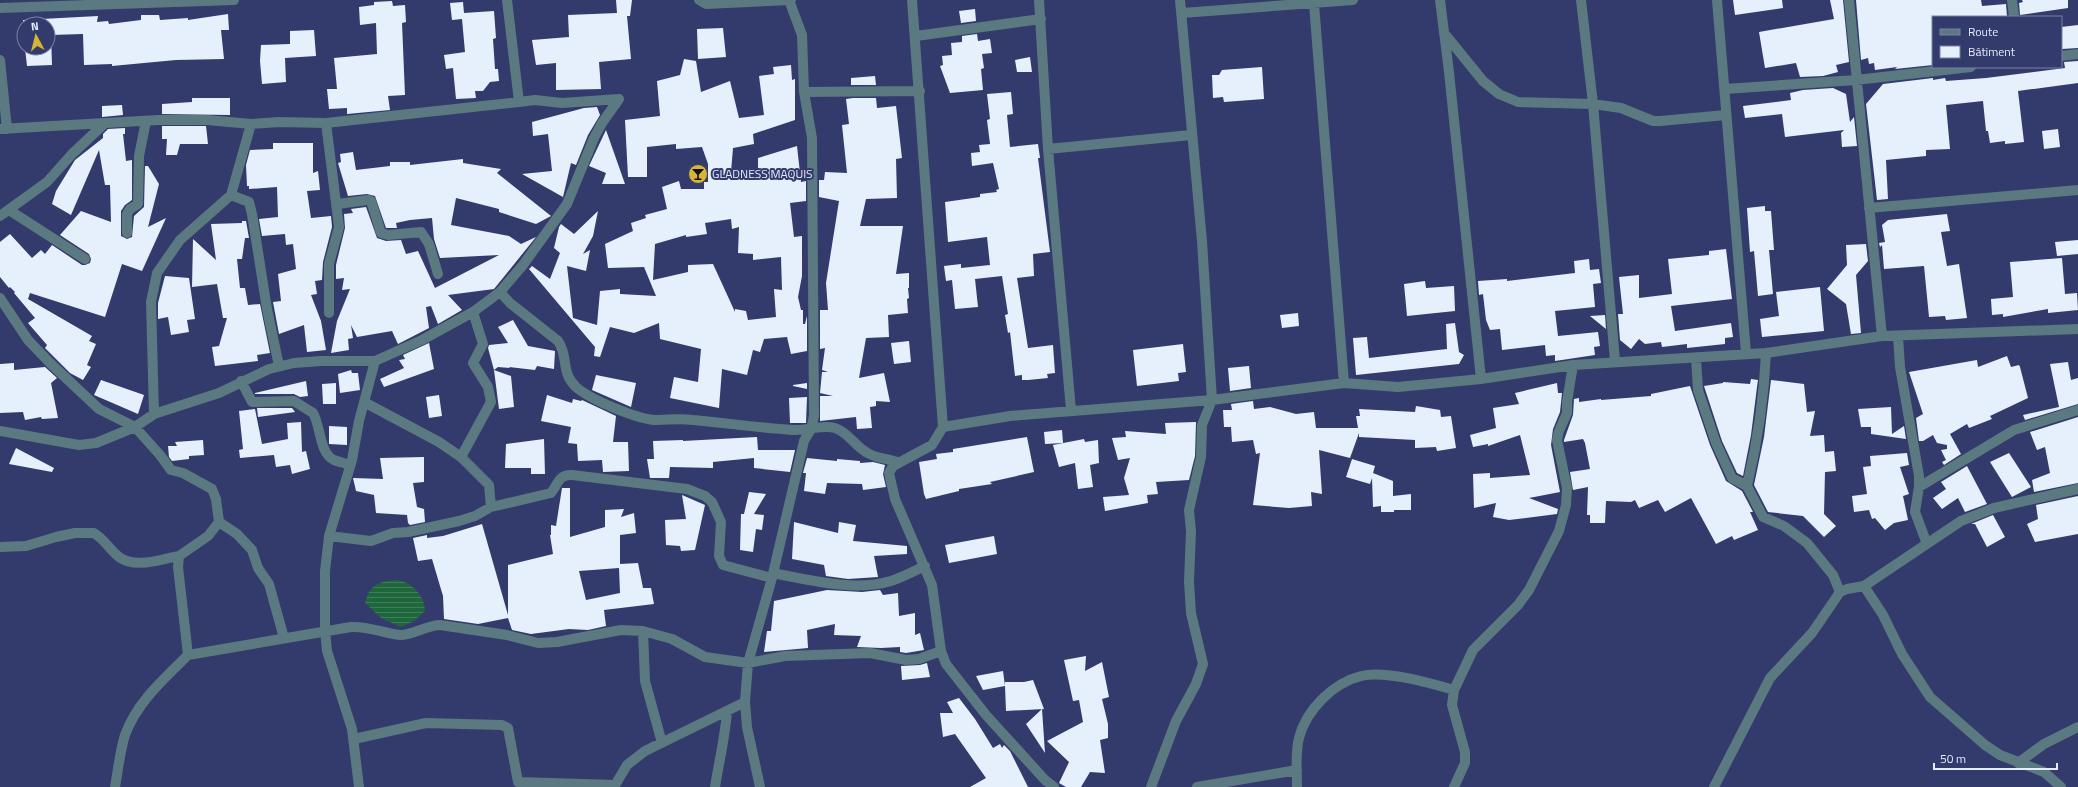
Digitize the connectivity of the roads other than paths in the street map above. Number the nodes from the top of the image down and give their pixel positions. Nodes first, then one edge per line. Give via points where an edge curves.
1 (234, 0) edge
2 (507, 0) edge
3 (699, 0) edge
4 (790, 0) edge
5 (912, 0) edge
6 (1039, 0) edge
7 (1180, 0) edge
8 (1353, 0) edge
9 (1440, 0) edge
10 (1581, 0) edge
11 (1717, 0) edge
12 (1848, 0) edge
13 (2012, 0) edge
14 (1314, 4) junction
15 (0, 8) edge
16 (1182, 13) junction
17 (2014, 16) edge
18 (1041, 19) junction
19 (1444, 33) junction
20 (916, 36) junction
21 (2078, 54) edge
22 (2062, 56) edge
23 (0, 60) edge
24 (1962, 68) edge
25 (1856, 80) junction
26 (1725, 88) junction
27 (920, 91) junction
28 (804, 92) junction
29 (519, 102) junction
30 (1594, 104) junction
31 (1726, 115) junction
32 (146, 121) junction
33 (326, 123) junction
34 (104, 124) junction
35 (251, 124) junction
36 (4, 129) edge
37 (1191, 135) junction
38 (1048, 149) junction
39 (2078, 190) edge
40 (231, 195) junction
41 (338, 204) junction
42 (1869, 208) junction
43 (9, 210) junction
44 (0, 216) edge
45 (127, 232) dead end
46 (86, 259) dead end
47 (438, 274) dead end
48 (500, 292) junction
49 (0, 298) edge
50 (473, 312) junction
51 (330, 313) dead end
52 (2078, 329) edge
53 (1882, 336) junction
54 (1898, 336) junction
55 (1766, 352) junction
56 (1746, 353) junction
57 (1696, 358) junction
58 (375, 361) junction
59 (1615, 361) junction
60 (1573, 365) junction
61 (279, 366) junction
62 (1481, 379) junction
63 (241, 381) junction
64 (1344, 383) junction
65 (1212, 400) junction
66 (364, 402) junction
67 (1071, 410) junction
68 (2078, 410) edge
69 (154, 414) junction
70 (943, 426) junction
71 (135, 427) junction
72 (811, 429) junction
73 (0, 431) edge
74 (461, 457) junction
75 (897, 462) junction
76 (350, 465) junction
77 (1746, 486) junction
78 (1919, 487) junction
79 (2078, 489) edge
80 (491, 507) junction
81 (219, 522) junction
82 (329, 536) junction
83 (1926, 544) junction
84 (0, 547) edge
85 (179, 556) junction
86 (924, 566) junction
87 (773, 576) junction
88 (1864, 586) junction
89 (1840, 592) junction
90 (325, 630) junction
91 (643, 631) junction
92 (284, 638) junction
93 (941, 651) junction
94 (188, 655) junction
95 (748, 663) junction
96 (1454, 690) junction
97 (745, 702) junction
98 (727, 712) junction
99 (2078, 728) edge
100 (354, 739) junction
101 (662, 743) junction
102 (2018, 763) junction
103 (1297, 770) junction
104 (614, 786) edge
105 (1154, 786) edge
106 (116, 787) edge
107 (359, 787) edge
108 (715, 787) edge
109 (760, 787) edge
110 (1054, 787) edge
111 (1197, 787) edge
112 (1297, 787) edge
113 (1454, 787) edge
114 (1714, 787) edge
115 (2061, 787) edge

1 - 15 street
2 - 29 street
3 - 4 street via 706,4
4 - 28 street via 802,35
5 - 20 street
6 - 18 street
7 - 16 street
8 - 14 street
9 - 19 street
10 - 30 street
11 - 26 street
12 - 25 street
13 - 17 street
14 - 16 street
14 - 64 street
16 - 37 street
18 - 20 street
18 - 38 street
19 - 30 street via 1483,81 1499,94 1518,102
19 - 62 street
20 - 27 street
21 - 22 street
23 - 36 street
24 - 25 street
25 - 26 street
25 - 42 street
26 - 31 street
27 - 28 street
27 - 70 street
28 - 72 street via 812,138 814,416
29 - 33 street
29 - 48 street via 535,100 562,103 619,99 594,138 568,204
30 - 31 street via 1621,108 1653,121
30 - 59 street
31 - 56 street
32 - 34 street
32 - 35 street via 207,120
32 - 45 street via 139,156 138,204 127,214
33 - 35 street
33 - 41 street
34 - 36 street
34 - 43 street via 47,182
35 - 40 street
37 - 38 street
37 - 65 street via 1202,241
38 - 67 street
39 - 42 street
40 - 61 street via 249,202 251,208
40 - 69 street via 180,240 157,273 151,302
41 - 47 street via 372,201 381,233 388,235 421,232 429,244
41 - 51 street via 339,227 329,264
42 - 53 street
43 - 44 street
43 - 46 street
48 - 50 street
48 - 72 street via 558,341 562,346 567,376 577,388 617,409 652,420 692,419 787,430
49 - 71 street via 28,340 98,409
50 - 58 street via 422,340
50 - 74 street via 483,344 473,363 488,387 491,402
52 - 54 street
53 - 54 street
53 - 55 street
54 - 78 street via 1900,367
55 - 56 street
55 - 77 street via 1758,442
56 - 57 street
57 - 59 street
57 - 77 street via 1698,390 1716,444 1732,478
58 - 61 street via 321,361
58 - 66 street
59 - 60 street
60 - 62 street
60 - 96 street via 1567,413 1557,440 1567,498 1558,531 1529,590 1518,605 1473,650
61 - 63 street
62 - 64 street via 1398,387
63 - 69 street via 219,393
63 - 76 street via 252,402 294,401 313,413 329,454 333,459
64 - 65 street
65 - 67 street
65 - 105 street via 1202,425 1201,457 1189,510 1191,613 1202,664 1198,678 1176,721
66 - 74 street via 439,442
66 - 76 street
67 - 70 street
68 - 78 street via 2014,430
69 - 71 street
70 - 75 street via 932,445
71 - 73 street via 96,443 79,445
71 - 81 street via 160,454 170,470 183,473 212,489
72 - 75 street via 836,428 874,457
72 - 87 street via 804,441
74 - 80 street via 489,486
75 - 86 street via 889,473 890,481 895,499
76 - 82 street
77 - 89 street via 1763,517 1784,526 1807,543 1833,575
78 - 83 street via 1915,512
79 - 83 street via 1994,508 1961,521
80 - 82 street via 459,521 392,533 371,541
80 - 87 street via 551,493 560,478 566,475 687,489 705,496 718,512 721,522 719,556 723,565
81 - 85 street via 208,536
81 - 92 street via 237,534 252,550 258,568 269,584
82 - 90 street via 325,571
83 - 88 street
84 - 85 street via 26,546 75,532 94,533 118,557 127,562
85 - 94 street
86 - 87 street via 890,582 864,584 843,585
86 - 93 street via 932,585
87 - 95 street
88 - 89 street
88 - 102 street via 1883,615 1902,654 1930,696 1985,745 2000,756
89 - 114 street via 1812,633 1770,678
90 - 91 street via 362,627 401,635 440,625 507,635 538,643 621,630
90 - 92 street
90 - 100 street via 330,664
91 - 95 street via 672,639 705,657
91 - 101 street via 645,681
92 - 94 street
93 - 95 street via 919,659 906,660 870,653 785,656
93 - 110 street via 954,676 986,715
94 - 106 street via 152,690 135,715 125,735
95 - 97 street
96 - 103 street via 1429,682 1375,675 1349,680 1332,690 1311,713 1299,739
96 - 113 street via 1452,705 1465,752 1465,763
97 - 98 street
97 - 109 street via 747,727
98 - 101 street
98 - 108 street
99 - 102 street via 2044,744
100 - 104 street via 426,723 502,725 508,728 518,782
100 - 107 street
101 - 104 street via 645,751 627,765
102 - 115 street via 2044,772
103 - 111 street
103 - 112 street

